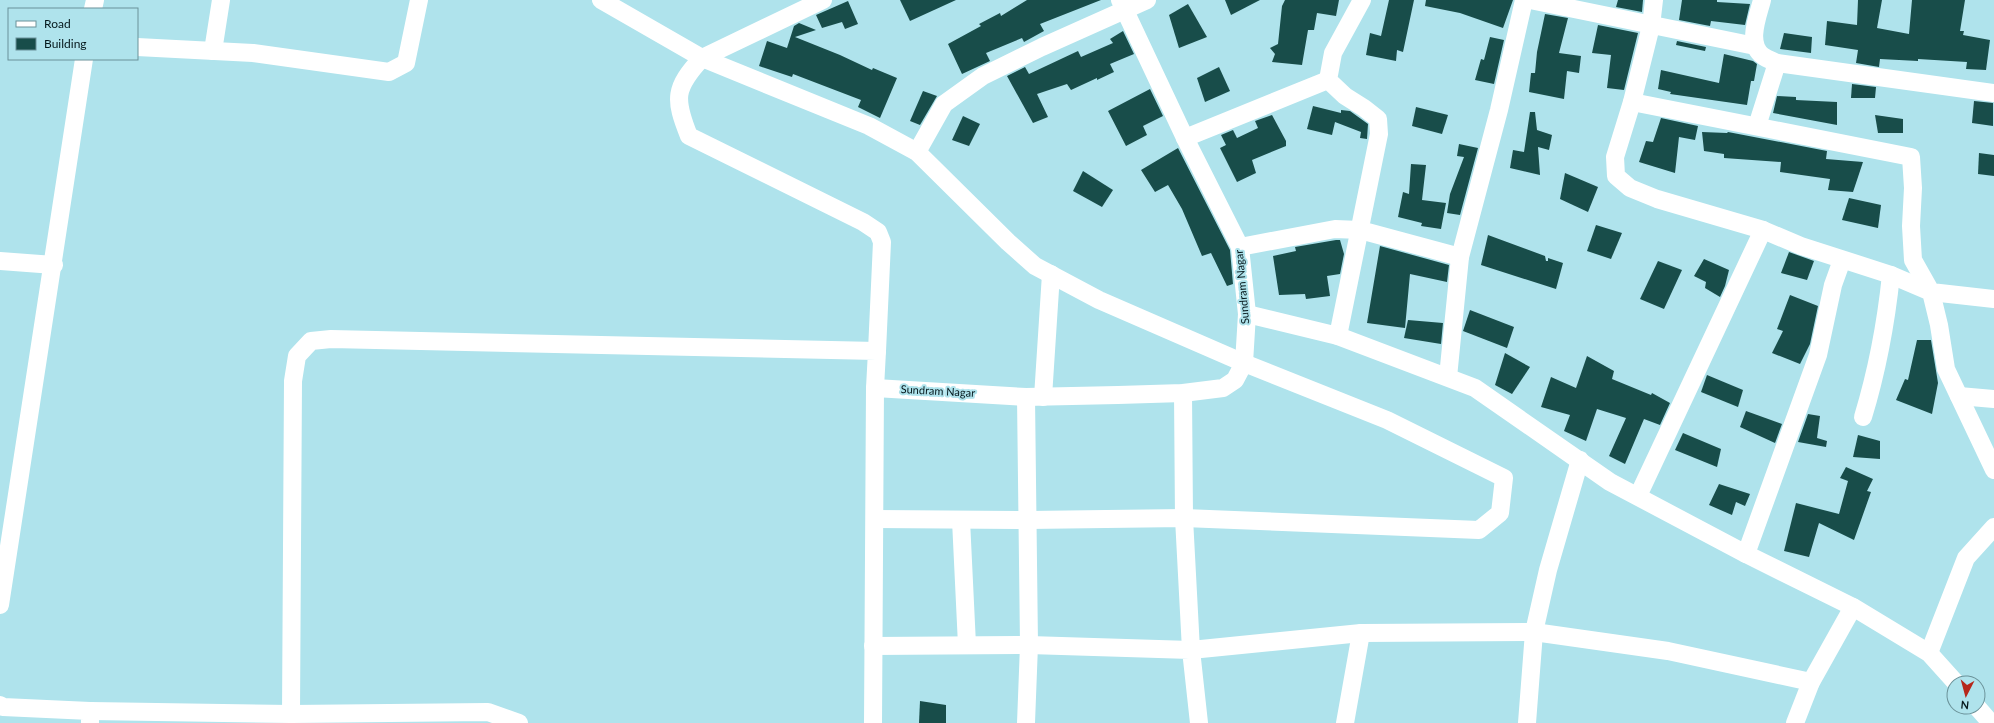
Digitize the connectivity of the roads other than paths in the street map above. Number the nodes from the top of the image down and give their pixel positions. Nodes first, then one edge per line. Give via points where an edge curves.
1 (220, 0) edge
2 (419, 0) edge
3 (601, 0) edge
4 (823, 0) edge
5 (1147, 0) edge
6 (1362, 0) edge
7 (1524, 0) edge
8 (1530, 0) edge
9 (1654, 0) edge
10 (1762, 0) edge
11 (1122, 5) edge
12 (1651, 26) junction
13 (1755, 46) junction
14 (138, 47) edge
15 (213, 51) junction
16 (702, 58) junction
17 (84, 60) edge
18 (1777, 63) junction
19 (1328, 80) junction
20 (1994, 93) edge
21 (1632, 102) junction
22 (1757, 126) junction
23 (1185, 138) junction
24 (917, 152) junction
25 (1360, 230) junction
26 (1763, 230) junction
27 (1240, 247) junction
28 (1460, 257) junction
29 (1842, 260) junction
30 (0, 261) edge
31 (54, 265) junction
32 (1051, 274) junction
33 (1891, 275) junction
34 (1931, 292) junction
35 (1994, 299) edge
36 (1247, 314) junction
37 (1338, 336) junction
38 (877, 351) junction
39 (1244, 363) junction
40 (1448, 377) junction
41 (875, 388) junction
42 (1183, 393) junction
43 (1959, 396) junction
44 (1035, 397) junction
45 (1994, 399) edge
46 (1863, 417) dead end
47 (1580, 460) junction
48 (1994, 470) edge
49 (1638, 496) junction
50 (1184, 518) junction
51 (875, 519) junction
52 (961, 520) junction
53 (1028, 520) junction
54 (1994, 527) edge
55 (1746, 554) junction
56 (2, 577) edge
57 (0, 605) edge
58 (1853, 607) junction
59 (1534, 632) junction
60 (1361, 633) junction
61 (967, 645) junction
62 (1029, 645) junction
63 (873, 646) junction
64 (1191, 650) junction
65 (1929, 653) junction
66 (1949, 675) edge
67 (1811, 682) junction
68 (0, 705) edge
69 (291, 714) junction
70 (1984, 715) edge
71 (90, 717) edge
72 (322, 718) edge
73 (417, 718) edge
74 (519, 723) edge
75 (873, 723) edge
76 (1026, 723) edge
77 (1199, 723) edge
78 (1345, 723) edge
79 (1527, 723) edge
80 (1795, 723) edge
81 (1991, 723) edge

1 - 15 street
2 - 15 street via 406,62 389,72 253,53
3 - 16 street
4 - 16 street
5 - 11 street
6 - 19 street via 1333,53
7 - 28 street via 1499,110
8 - 12 street
9 - 12 street
10 - 13 street via 1754,31
11 - 23 street, Sundram Nagar
11 - 24 street via 982,76 944,104
12 - 13 street
12 - 21 street
13 - 18 street via 1762,56
14 - 15 street
16 - 24 street via 869,126
16 - 38 street via 690,71 679,92 679,112 689,136 863,222 878,232 882,242
17 - 31 street
18 - 20 street
18 - 22 street
19 - 23 street
19 - 25 street via 1345,96 1378,119 1379,134
21 - 22 street
21 - 26 street via 1615,157 1616,176 1630,188 1657,199
22 - 34 street via 1911,157 1913,188 1910,226 1913,260
23 - 27 street, Sundram Nagar
24 - 32 street via 1008,242 1035,266
25 - 27 street via 1335,229
25 - 28 street
25 - 37 street
26 - 29 street via 1786,241
26 - 49 street
27 - 36 street, Sundram Nagar
28 - 40 street
29 - 33 street
29 - 55 street via 1833,285 1818,355
30 - 31 street
31 - 56 street
32 - 39 street via 1099,300
32 - 44 street
33 - 34 street
33 - 46 street via 1887,314 1873,384
34 - 35 street
34 - 43 street via 1946,369
36 - 37 street
36 - 39 street, Sundram Nagar
37 - 40 street
38 - 41 street
38 - 69 street via 331,339 310,341 297,356 293,381
39 - 42 street, Sundram Nagar via 1235,380 1223,388
39 - 50 street via 1387,420 1504,478 1500,513 1479,530
40 - 47 street via 1475,388
41 - 44 street, Sundram Nagar
41 - 51 street
42 - 44 street, Sundram Nagar
42 - 50 street
43 - 45 street
43 - 48 street
44 - 53 street
47 - 49 street via 1610,482
47 - 59 street via 1548,570
49 - 55 street
50 - 53 street
50 - 64 street
51 - 52 street
51 - 63 street
52 - 53 street
52 - 61 street
53 - 62 street
54 - 65 street via 1966,558
55 - 58 street
56 - 57 street
58 - 65 street
58 - 67 street
59 - 60 street
59 - 67 street via 1668,651
59 - 79 street
60 - 64 street
60 - 78 street
61 - 62 street
61 - 63 street
62 - 64 street
62 - 76 street
63 - 75 street
64 - 77 street
65 - 66 street
67 - 80 street
68 - 71 street
69 - 71 street
69 - 72 street
70 - 81 street
72 - 73 street
73 - 74 street via 488,712

